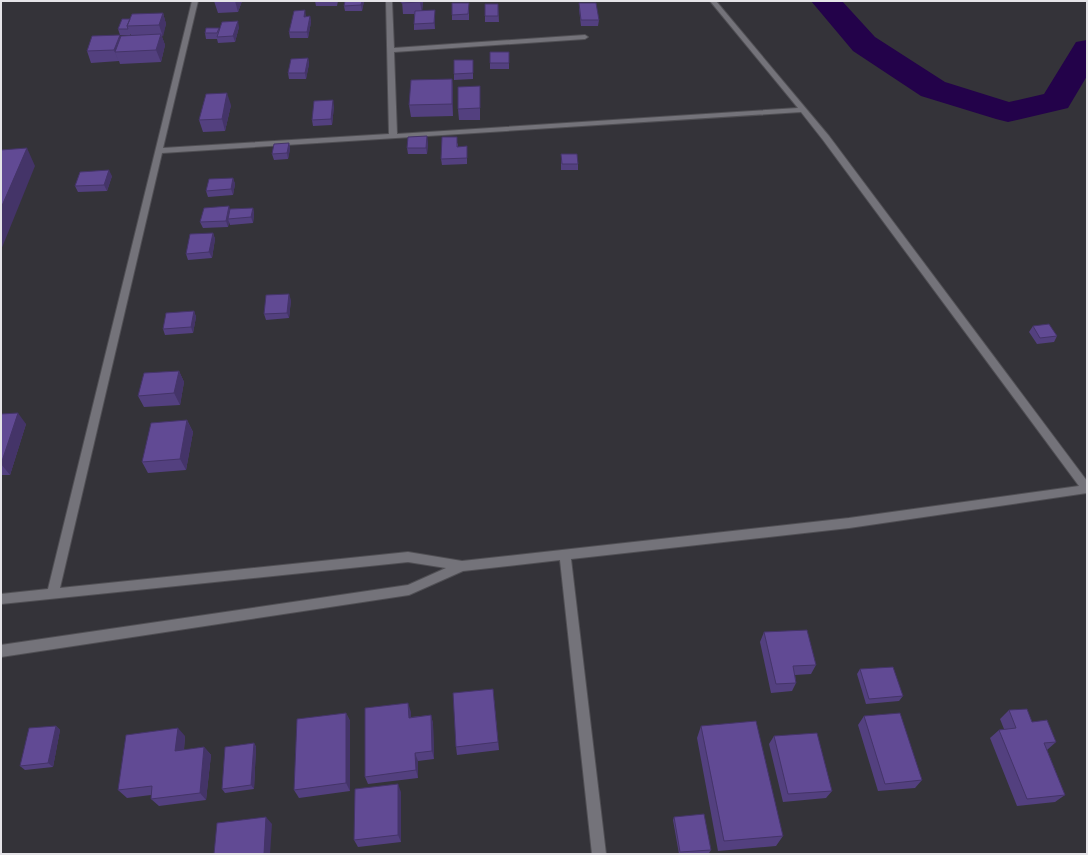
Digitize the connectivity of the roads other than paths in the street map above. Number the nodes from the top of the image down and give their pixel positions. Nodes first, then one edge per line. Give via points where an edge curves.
1 (195, 1) edge
2 (390, 1) edge
3 (713, 1) edge
4 (585, 38) dead end
5 (391, 50) junction
6 (803, 110) junction
7 (393, 136) junction
8 (158, 151) junction
9 (1087, 489) edge
10 (565, 555) junction
11 (462, 566) junction
12 (54, 593) junction
13 (1, 599) edge
14 (1, 651) edge
15 (598, 854) edge

1 - 8 street
2 - 5 street
3 - 6 street
4 - 5 street
5 - 7 street
6 - 7 street
6 - 9 street via 831,144
7 - 8 street
8 - 12 street
9 - 10 street via 850,523
10 - 11 street
10 - 15 street
11 - 12 street via 408,557
11 - 14 street via 409,590
12 - 13 street

